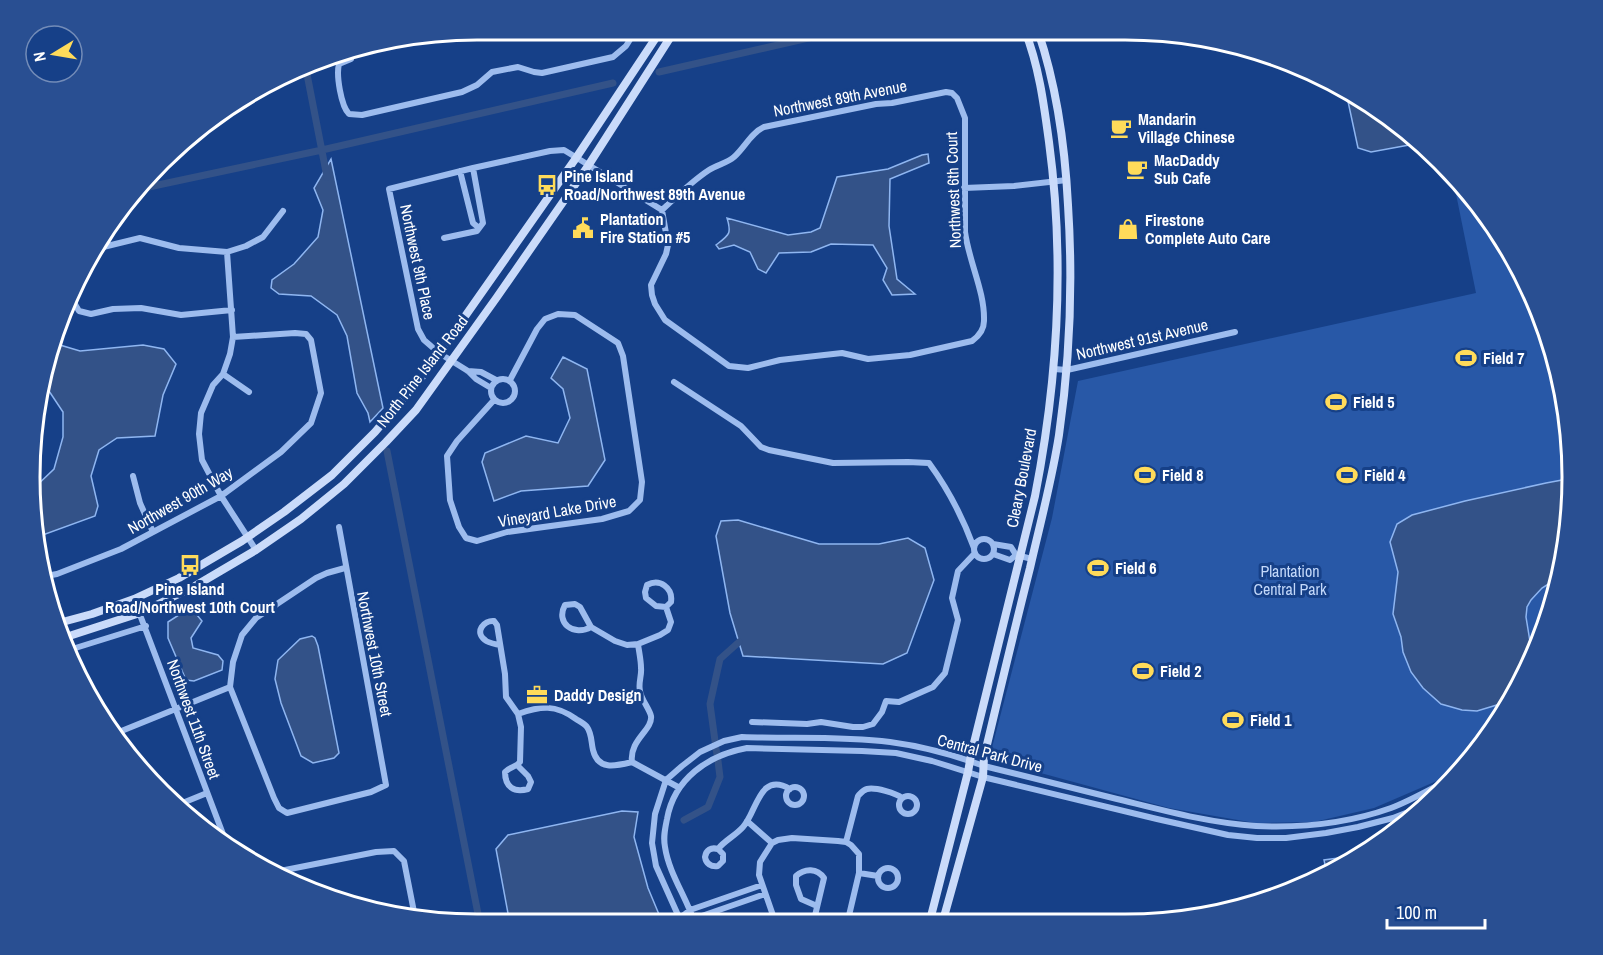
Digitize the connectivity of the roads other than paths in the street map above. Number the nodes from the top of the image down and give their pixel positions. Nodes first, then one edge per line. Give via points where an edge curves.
1 (630, 40) edge
2 (654, 40) edge
3 (669, 40) edge
4 (1028, 40) edge
5 (1041, 40) edge
6 (347, 61) edge
7 (952, 93) joint
8 (576, 158) junction
9 (588, 166) junction
10 (473, 168) junction
11 (460, 171) junction
12 (1067, 180) junction
13 (1054, 181) junction
14 (964, 188) junction
15 (662, 210) junction
16 (283, 211) dead end
17 (479, 228) junction
18 (444, 238) dead end
19 (107, 246) edge
20 (227, 252) junction
21 (76, 305) edge
22 (232, 310) junction
23 (1235, 332) dead end
24 (233, 337) junction
25 (439, 353) junction
26 (451, 362) junction
27 (1054, 369) junction
28 (1067, 370) junction
29 (468, 371) junction
30 (223, 374) junction
31 (496, 380) junction
32 (510, 380) junction
33 (674, 382) dead end
34 (490, 388) junction
35 (249, 392) dead end
36 (494, 400) junction
37 (133, 476) dead end
38 (221, 496) junction
39 (339, 527) dead end
40 (968, 531) junction
41 (153, 532) junction
42 (248, 537) junction
43 (982, 539) junction
44 (993, 544) junction
45 (256, 550) junction
46 (975, 551) junction
47 (993, 554) junction
48 (1018, 555) junction
49 (1032, 559) junction
50 (345, 568) junction
51 (52, 575) edge
52 (134, 599) junction
53 (666, 607) junction
54 (140, 613) junction
55 (65, 621) edge
56 (146, 626) junction
57 (591, 627) junction
58 (71, 636) edge
59 (638, 644) junction
60 (499, 645) dead end
61 (75, 648) edge
62 (230, 687) junction
63 (176, 709) junction
64 (518, 714) junction
65 (752, 722) dead end
66 (122, 731) edge
67 (970, 761) junction
68 (632, 762) junction
69 (518, 766) junction
70 (984, 766) junction
71 (968, 772) junction
72 (983, 777) junction
73 (666, 780) junction
74 (1435, 787) edge
75 (678, 788) junction
76 (790, 789) dead end
77 (207, 793) junction
78 (902, 798) dead end
79 (185, 802) edge
80 (1405, 813) edge
81 (747, 821) junction
82 (222, 832) edge
83 (846, 842) junction
84 (772, 843) junction
85 (718, 849) dead end
86 (286, 870) edge
87 (860, 873) junction
88 (878, 876) dead end
89 (762, 885) junction
90 (765, 894) junction
91 (817, 906) junction
92 (414, 910) edge
93 (690, 910) junction
94 (678, 914) edge
95 (687, 914) edge
96 (691, 914) edge
97 (714, 914) edge
98 (772, 914) edge
99 (815, 914) edge
100 (850, 914) edge
101 (932, 914) edge
102 (945, 914) edge

1 - 6 street via 613,57 542,73 518,67 492,72 462,92 362,115 345,110 337,70 339,64
2 - 8 street, North Pine Island Road
3 - 9 street, North Pine Island Road
4 - 13 street, Cleary Boulevard via 1040,83
5 - 12 street, Cleary Boulevard via 1060,123
7 - 14 street, Northwest 6th Court via 965,118
7 - 15 street, Northwest 89th Avenue via 764,127 734,157 711,169
8 - 9 street
8 - 10 street via 564,150 550,151
8 - 25 street, North Pine Island Road
9 - 15 street
9 - 26 street, North Pine Island Road
10 - 11 street
10 - 17 street via 483,223
11 - 17 street via 473,223
11 - 25 street, Northwest 9th Place via 388,189 418,329
12 - 13 street
12 - 28 street, Cleary Boulevard via 1071,295
13 - 14 street
13 - 27 street, Cleary Boulevard via 1059,283
14 - 15 street, Northwest 6th Court via 967,250 981,296 984,323 978,337 910,355 868,359 842,353 748,368 729,366 664,320 655,304 651,285 668,245
16 - 20 street via 263,237
17 - 18 street
19 - 20 street via 140,238 179,248
20 - 22 street
21 - 22 street via 91,314 141,308 181,315
22 - 24 street
23 - 28 street, Northwest 91st Avenue
24 - 30 street
24 - 38 street, Northwest 90th Way via 306,334 311,340 321,393 311,423
25 - 26 street, Northwest 9th Place
25 - 42 street, North Pine Island Road via 406,397 332,475
26 - 29 street, Northwest 9th Place
26 - 45 street, North Pine Island Road via 416,410 344,484
27 - 28 street, Northwest 91st Avenue
27 - 48 street, Cleary Boulevard via 1042,459
28 - 49 street, Cleary Boulevard via 1055,459
29 - 31 street via 481,372
29 - 34 street
30 - 35 street
30 - 38 street via 213,385 201,413 199,434 202,460
31 - 32 street
31 - 34 street
32 - 36 street via 514,387 512,398 506,403
32 - 36 street, Vineyard Lake Drive via 537,328 558,314 575,315 618,343 642,482 640,500 629,511 602,519 507,532 477,541 466,538 450,500 447,456
33 - 40 street via 741,426 769,450 833,463 929,463 944,483
34 - 36 street
37 - 41 street
38 - 41 street, Northwest 90th Way
38 - 42 street
39 - 50 street, Northwest 10th Street
40 - 43 street
40 - 46 street
41 - 51 street, Northwest 90th Way via 121,549
42 - 45 street
42 - 52 street, North Pine Island Road via 179,578
43 - 44 street
43 - 46 street
44 - 47 street
44 - 48 street via 1011,547
45 - 54 street, North Pine Island Road
46 - 47 street via 982,559
46 - 65 street via 958,571 952,598 958,620 945,673 933,687 899,702 886,701 873,724 863,727 821,722
47 - 48 street via 1010,560
48 - 49 street
48 - 67 street, Cleary Boulevard
49 - 70 street, Cleary Boulevard
50 - 62 street via 316,578 256,618 242,636
50 - 62 street, Northwest 10th Street via 386,785 287,813 279,808
52 - 54 street, Northwest 11th Street
52 - 55 street, North Pine Island Road
53 - 53 street via 672,595 668,589 661,583 647,585 646,598 656,606
53 - 59 street via 671,622 668,630
54 - 56 street, Northwest 11th Street
54 - 58 street, North Pine Island Road
56 - 61 street
56 - 63 street, Northwest 11th Street
57 - 57 street via 580,607 565,605 562,615 566,627 575,631
57 - 59 street via 615,641
59 - 68 street via 639,689 651,717 633,750
60 - 64 street via 506,697
62 - 63 street
63 - 66 street
63 - 77 street, Northwest 11th Street
64 - 68 street via 543,708 566,712 587,727 593,750 606,766
64 - 69 street
67 - 70 street, Central Park Drive
67 - 71 street, Cleary Boulevard
67 - 73 street, Central Park Drive via 891,742 742,737 700,752
68 - 73 street
69 - 69 street via 531,782 528,789 521,791 514,790 505,780 505,772
70 - 72 street, Cleary Boulevard
70 - 74 street, Central Park Drive via 1158,809 1255,826 1310,825 1355,817 1411,800
71 - 72 street, Central Park Drive
71 - 75 street, Central Park Drive via 896,753 747,748 708,762
71 - 101 street, Cleary Boulevard
72 - 80 street, Central Park Drive via 1228,835 1257,838 1358,827
72 - 102 street, Cleary Boulevard
73 - 75 street
73 - 94 street via 655,814 652,843 656,866
75 - 93 street, Central Park Drive via 668,809 664,847
76 - 81 street via 779,784 765,789
77 - 79 street
77 - 82 street, Northwest 11th Street
78 - 83 street via 873,789 862,792
81 - 84 street
81 - 85 street
83 - 84 street via 792,838
83 - 87 street via 859,854
84 - 89 street via 760,862
86 - 92 street via 394,851 404,861
87 - 88 street
87 - 100 street
89 - 90 street
89 - 93 street
90 - 97 street
90 - 98 street
91 - 91 street via 801,899 796,885 796,876 801,872 814,870 824,878
91 - 99 street
93 - 95 street
93 - 96 street, Central Park Drive

